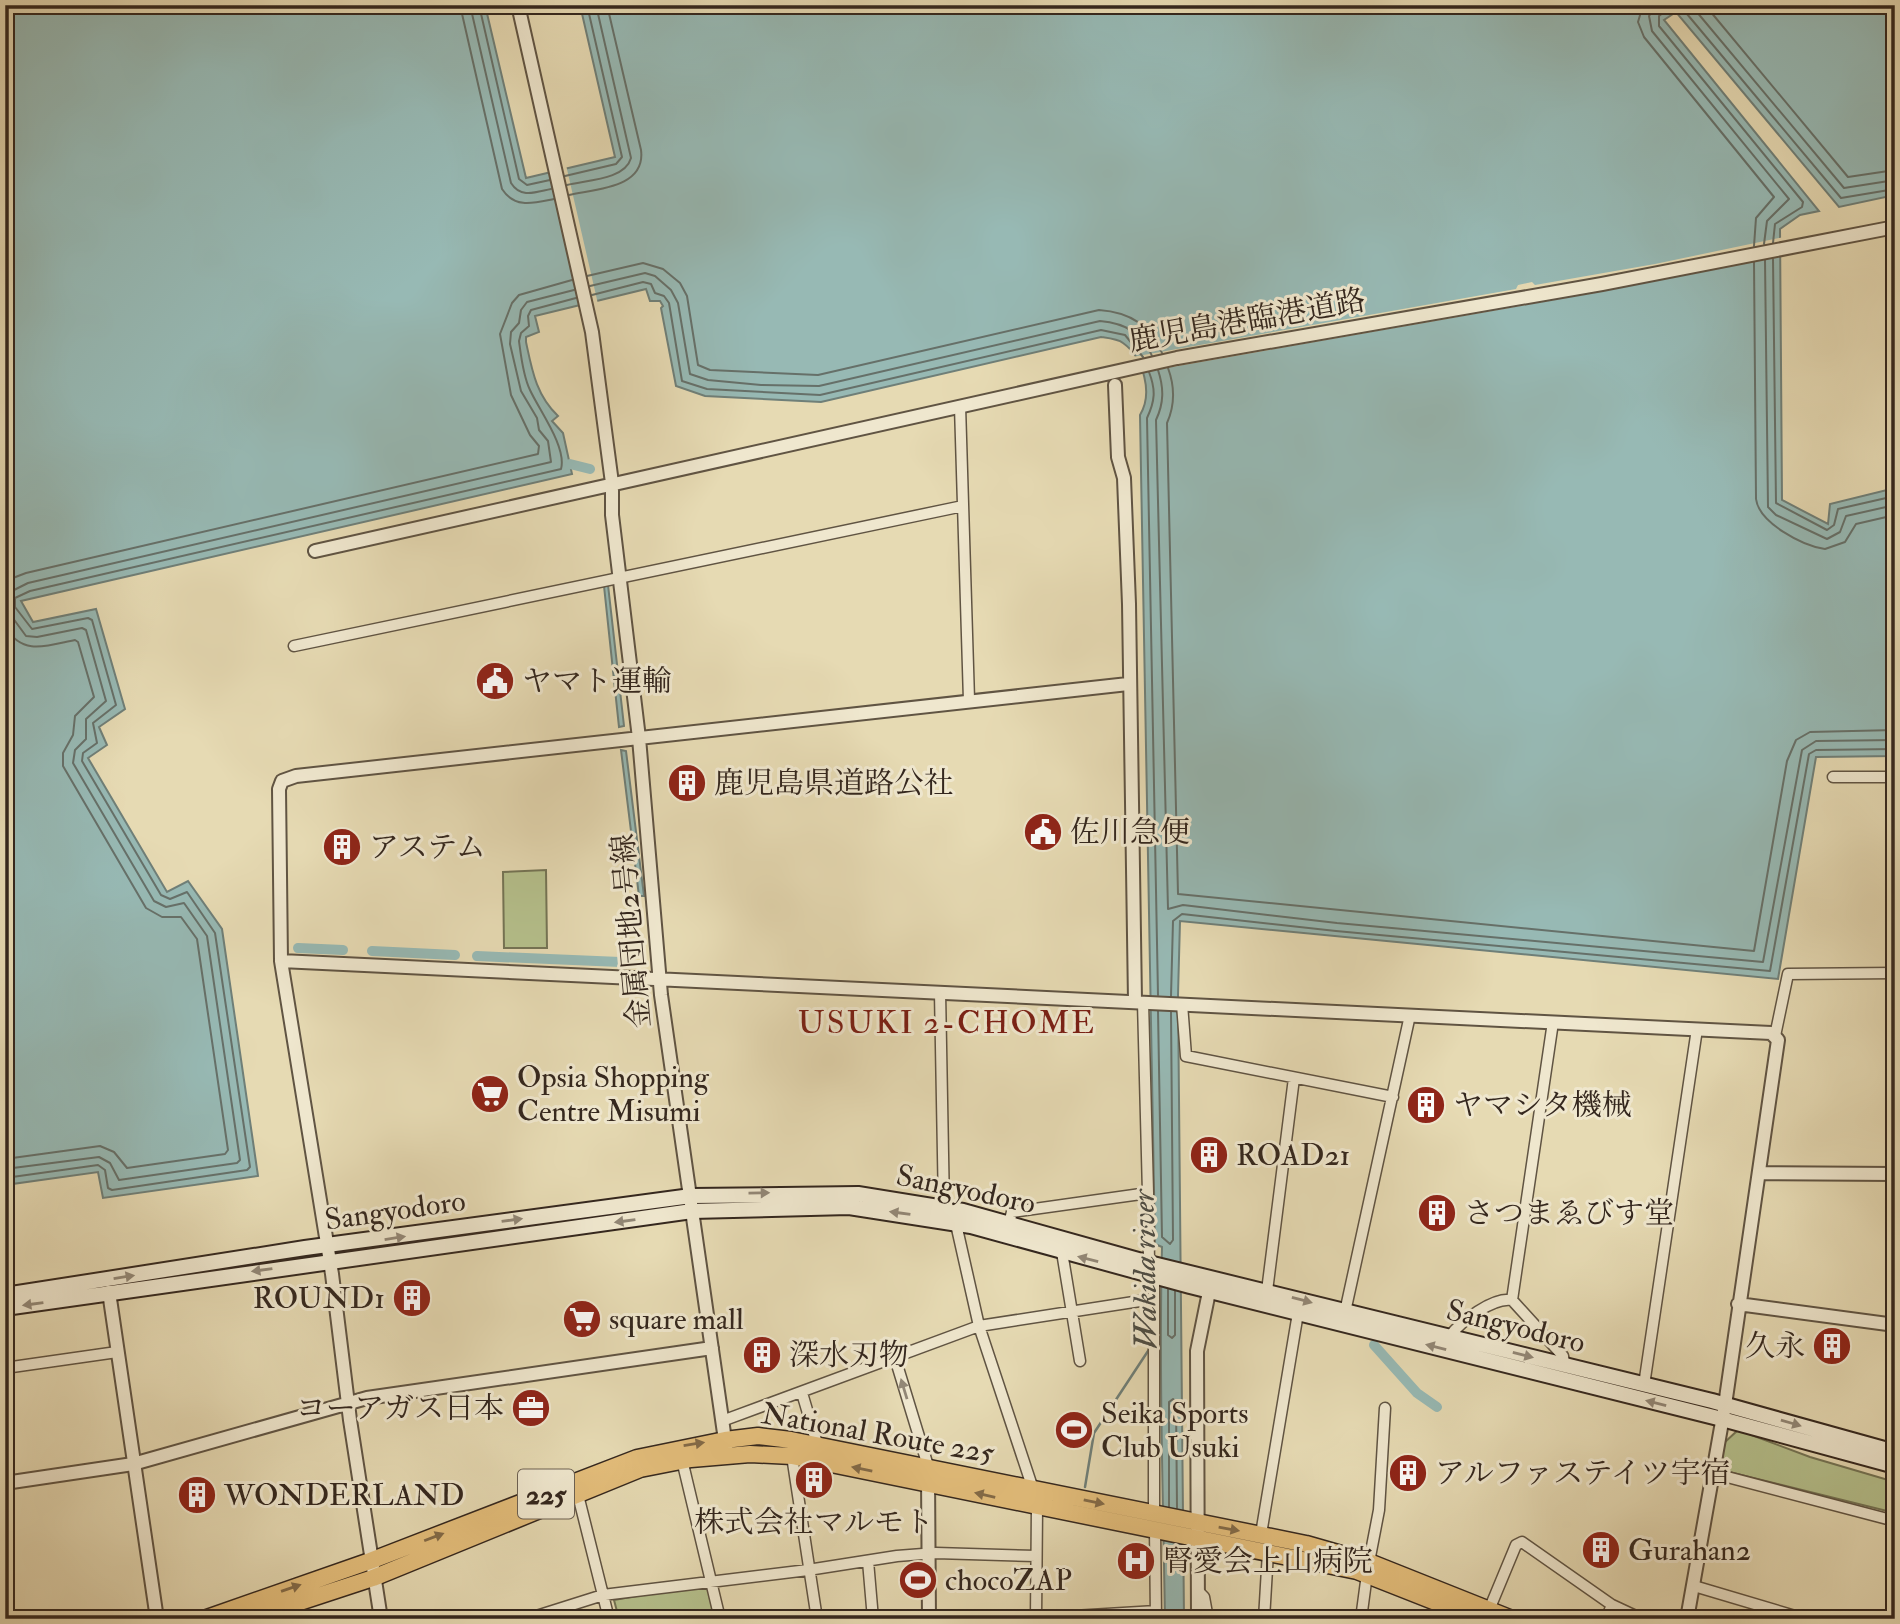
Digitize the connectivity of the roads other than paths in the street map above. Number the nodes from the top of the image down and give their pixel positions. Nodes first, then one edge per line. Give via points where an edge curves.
1 (518, 5) edge
2 (1895, 227) edge
3 (1115, 385) dead end
4 (960, 406) junction
5 (612, 483) junction
6 (963, 506) junction
7 (315, 551) dead end
8 (618, 578) junction
9 (294, 646) dead end
10 (1128, 684) junction
11 (969, 700) junction
12 (639, 738) junction
13 (1833, 777) dead end
14 (1895, 777) edge
15 (281, 961) junction
16 (1895, 973) edge
17 (662, 979) junction
18 (940, 992) junction
19 (1142, 1002) junction
20 (1180, 1004) junction
21 (1410, 1016) junction
22 (1553, 1022) junction
23 (1698, 1029) junction
24 (1775, 1036) junction
25 (1294, 1078) junction
26 (1393, 1097) junction
27 (1895, 1147) edge
28 (1759, 1173) junction
29 (1893, 1174) edge
30 (1148, 1193) junction
31 (691, 1196) junction
32 (943, 1208) junction
33 (692, 1211) junction
34 (1009, 1223) junction
35 (956, 1224) junction
36 (1062, 1252) junction
37 (328, 1254) junction
38 (1154, 1268) junction
39 (1210, 1284) junction
40 (1267, 1291) junction
41 (109, 1293) junction
42 (5, 1295) edge
43 (1153, 1298) junction
44 (1512, 1300) junction
45 (1738, 1304) junction
46 (5, 1308) edge
47 (1071, 1311) junction
48 (1345, 1312) junction
49 (1298, 1313) junction
50 (1895, 1325) edge
51 (979, 1326) junction
52 (1449, 1337) junction
53 (712, 1348) junction
54 (117, 1352) junction
55 (895, 1358) junction
56 (1080, 1361) dead end
57 (1564, 1364) junction
58 (5, 1368) edge
59 (1644, 1385) junction
60 (802, 1393) junction
61 (347, 1403) junction
62 (1385, 1408) dead end
63 (1724, 1412) junction
64 (722, 1421) junction
65 (818, 1447) junction
66 (726, 1448) junction
67 (1895, 1452) edge
68 (792, 1455) junction
69 (682, 1460) junction
70 (133, 1464) junction
71 (1895, 1466) edge
72 (928, 1474) junction
73 (1712, 1474) junction
74 (5, 1483) edge
75 (1033, 1489) junction
76 (578, 1495) junction
77 (1037, 1507) junction
78 (1895, 1521) edge
79 (1157, 1522) junction
80 (1191, 1530) junction
81 (1261, 1534) junction
82 (1268, 1552) junction
83 (930, 1553) junction
84 (1036, 1556) junction
85 (370, 1561) junction
86 (868, 1561) junction
87 (1368, 1568) junction
88 (808, 1570) junction
89 (373, 1578) junction
90 (711, 1580) junction
91 (1694, 1586) junction
92 (1197, 1590) junction
93 (603, 1595) junction
94 (1612, 1605) junction
95 (1484, 1614) edge
96 (269, 1615) edge
97 (1156, 1615) edge
98 (1090, 1617) edge
99 (533, 1618) edge
100 (1036, 1618) edge
101 (157, 1619) edge
102 (204, 1619) edge
103 (248, 1619) edge
104 (381, 1619) edge
105 (609, 1619) edge
106 (720, 1619) edge
107 (817, 1619) edge
108 (873, 1619) edge
109 (929, 1619) edge
110 (1024, 1619) edge
111 (1198, 1619) edge
112 (1208, 1619) edge
113 (1264, 1619) edge
114 (1361, 1619) edge
115 (1512, 1619) edge
116 (1606, 1619) edge
117 (1642, 1619) edge
118 (1687, 1619) edge
119 (1805, 1619) edge

1 - 5 street, 金属団地2号線 via 590,321
2 - 4 street, 鹿児島港臨港道路 via 1602,284 1245,345
3 - 10 street via 1118,457 1124,478
4 - 5 street, 鹿児島港臨港道路
4 - 6 street
5 - 7 street, 鹿児島港臨港道路
5 - 8 street, 金属団地2号線
6 - 8 street
6 - 11 street
8 - 9 street
8 - 12 street, 金属団地2号線
10 - 11 street
10 - 19 street
11 - 12 street
12 - 15 street via 282,781
12 - 17 street, 金属団地2号線
13 - 14 street
15 - 17 street
15 - 37 street
16 - 24 street via 1788,974
17 - 18 street
17 - 31 street, 金属団地2号線
18 - 19 street
18 - 32 street
19 - 20 street
19 - 30 street
20 - 21 street
20 - 25 street via 1186,1056
21 - 22 street
21 - 26 street
22 - 23 street
22 - 44 street
23 - 24 street
23 - 59 street
24 - 28 street
25 - 26 street
25 - 40 street
26 - 48 street
27 - 29 street
28 - 29 street
28 - 45 street
30 - 34 street via 1012,1212
30 - 38 street
31 -> 32 main road, Sangyodoro via 858,1194
31 - 33 street, 金属団地2号線
37 -> 31 main road, Sangyodoro
32 - 34 main road, Sangyodoro
35 -> 33 main road, Sangyodoro via 849,1206
33 -> 37 main road, Sangyodoro
33 - 53 street, 金属団地2号線
34 - 38 main road, Sangyodoro
35 - 36 main road, Sangyodoro
35 - 51 street
38 -> 36 main road, Sangyodoro
36 - 47 street
37 -> 41 main road, Sangyodoro
42 -> 37 main road, Sangyodoro
37 - 61 street
38 - 39 main road, Sangyodoro
38 - 43 street
39 - 40 main road, Sangyodoro
39 - 49 main road, Sangyodoro
39 - 80 street via 1197,1351
40 -> 48 main road, Sangyodoro
41 -> 46 main road, Sangyodoro
41 - 54 street
43 - 47 street
43 - 79 street
44 - 52 street via 1502,1298
44 - 57 street via 1563,1356
45 - 50 street
45 - 63 street
47 - 51 street
47 - 56 street
48 - 52 main road, Sangyodoro
63 -> 49 main road, Sangyodoro
49 - 81 street
51 - 55 street
51 - 75 street
52 -> 57 main road, Sangyodoro
53 - 61 street
53 - 64 street, 金属団地2号線
54 - 58 street
54 - 70 street
55 - 60 street
72 -> 55 street
57 - 59 main road, Sangyodoro
59 - 63 main road, Sangyodoro
60 - 64 street
60 - 65 street
61 - 70 street
61 - 85 street
62 - 87 street via 1379,1510
63 -> 67 main road, Sangyodoro
63 - 71 main road, Sangyodoro
63 - 73 street
64 - 66 street, 金属団地2号線
65 - 66 highway, National Route 225 / 225 via 758,1436
65 - 72 highway, National Route 225 / 225
66 - 68 highway, National Route 225 / 225
66 - 69 highway, National Route 225 / 225
85 -> 66 highway, National Route 225 / 225 via 637,1458
72 -> 68 highway, National Route 225 / 225
68 - 88 street
69 - 76 highway, National Route 225 / 225 via 640,1469
69 - 90 street
70 - 74 street
70 - 101 street
72 - 75 highway, National Route 225 / 225
77 -> 72 highway, National Route 225 / 225
72 - 83 street
73 - 78 street
73 - 91 street
75 -> 79 highway, National Route 225 / 225
76 - 89 highway, National Route 225 / 225
76 - 93 street
77 - 79 highway, National Route 225 / 225
77 - 84 street
79 - 80 highway, National Route 225 / 225
79 - 97 street
80 -> 81 highway, National Route 225 / 225
80 - 82 highway, National Route 225 / 225
80 - 92 street
81 - 87 highway, National Route 225 / 225
82 - 87 highway, National Route 225 / 225
82 - 113 street
83 - 84 street
83 - 86 street
83 - 109 street
84 - 100 street
85 - 89 street
102 -> 85 highway, National Route 225 / 225
86 - 88 street
86 - 108 street
87 - 95 highway, National Route 225 / 225
87 - 114 street
88 - 90 street
88 - 107 street
89 - 96 highway, National Route 225 / 225
89 - 104 street
90 - 93 street
90 - 106 street
91 - 118 street
91 - 119 street
92 - 111 street
92 - 112 street via 1204,1597
93 - 99 street
93 - 105 street
94 - 95 street via 1522,1542 1516,1545
94 - 116 street
94 - 117 street
95 - 115 highway, National Route 225 / 225
96 - 103 highway, National Route 225 / 225
97 - 98 street
98 - 100 street
100 - 110 street

